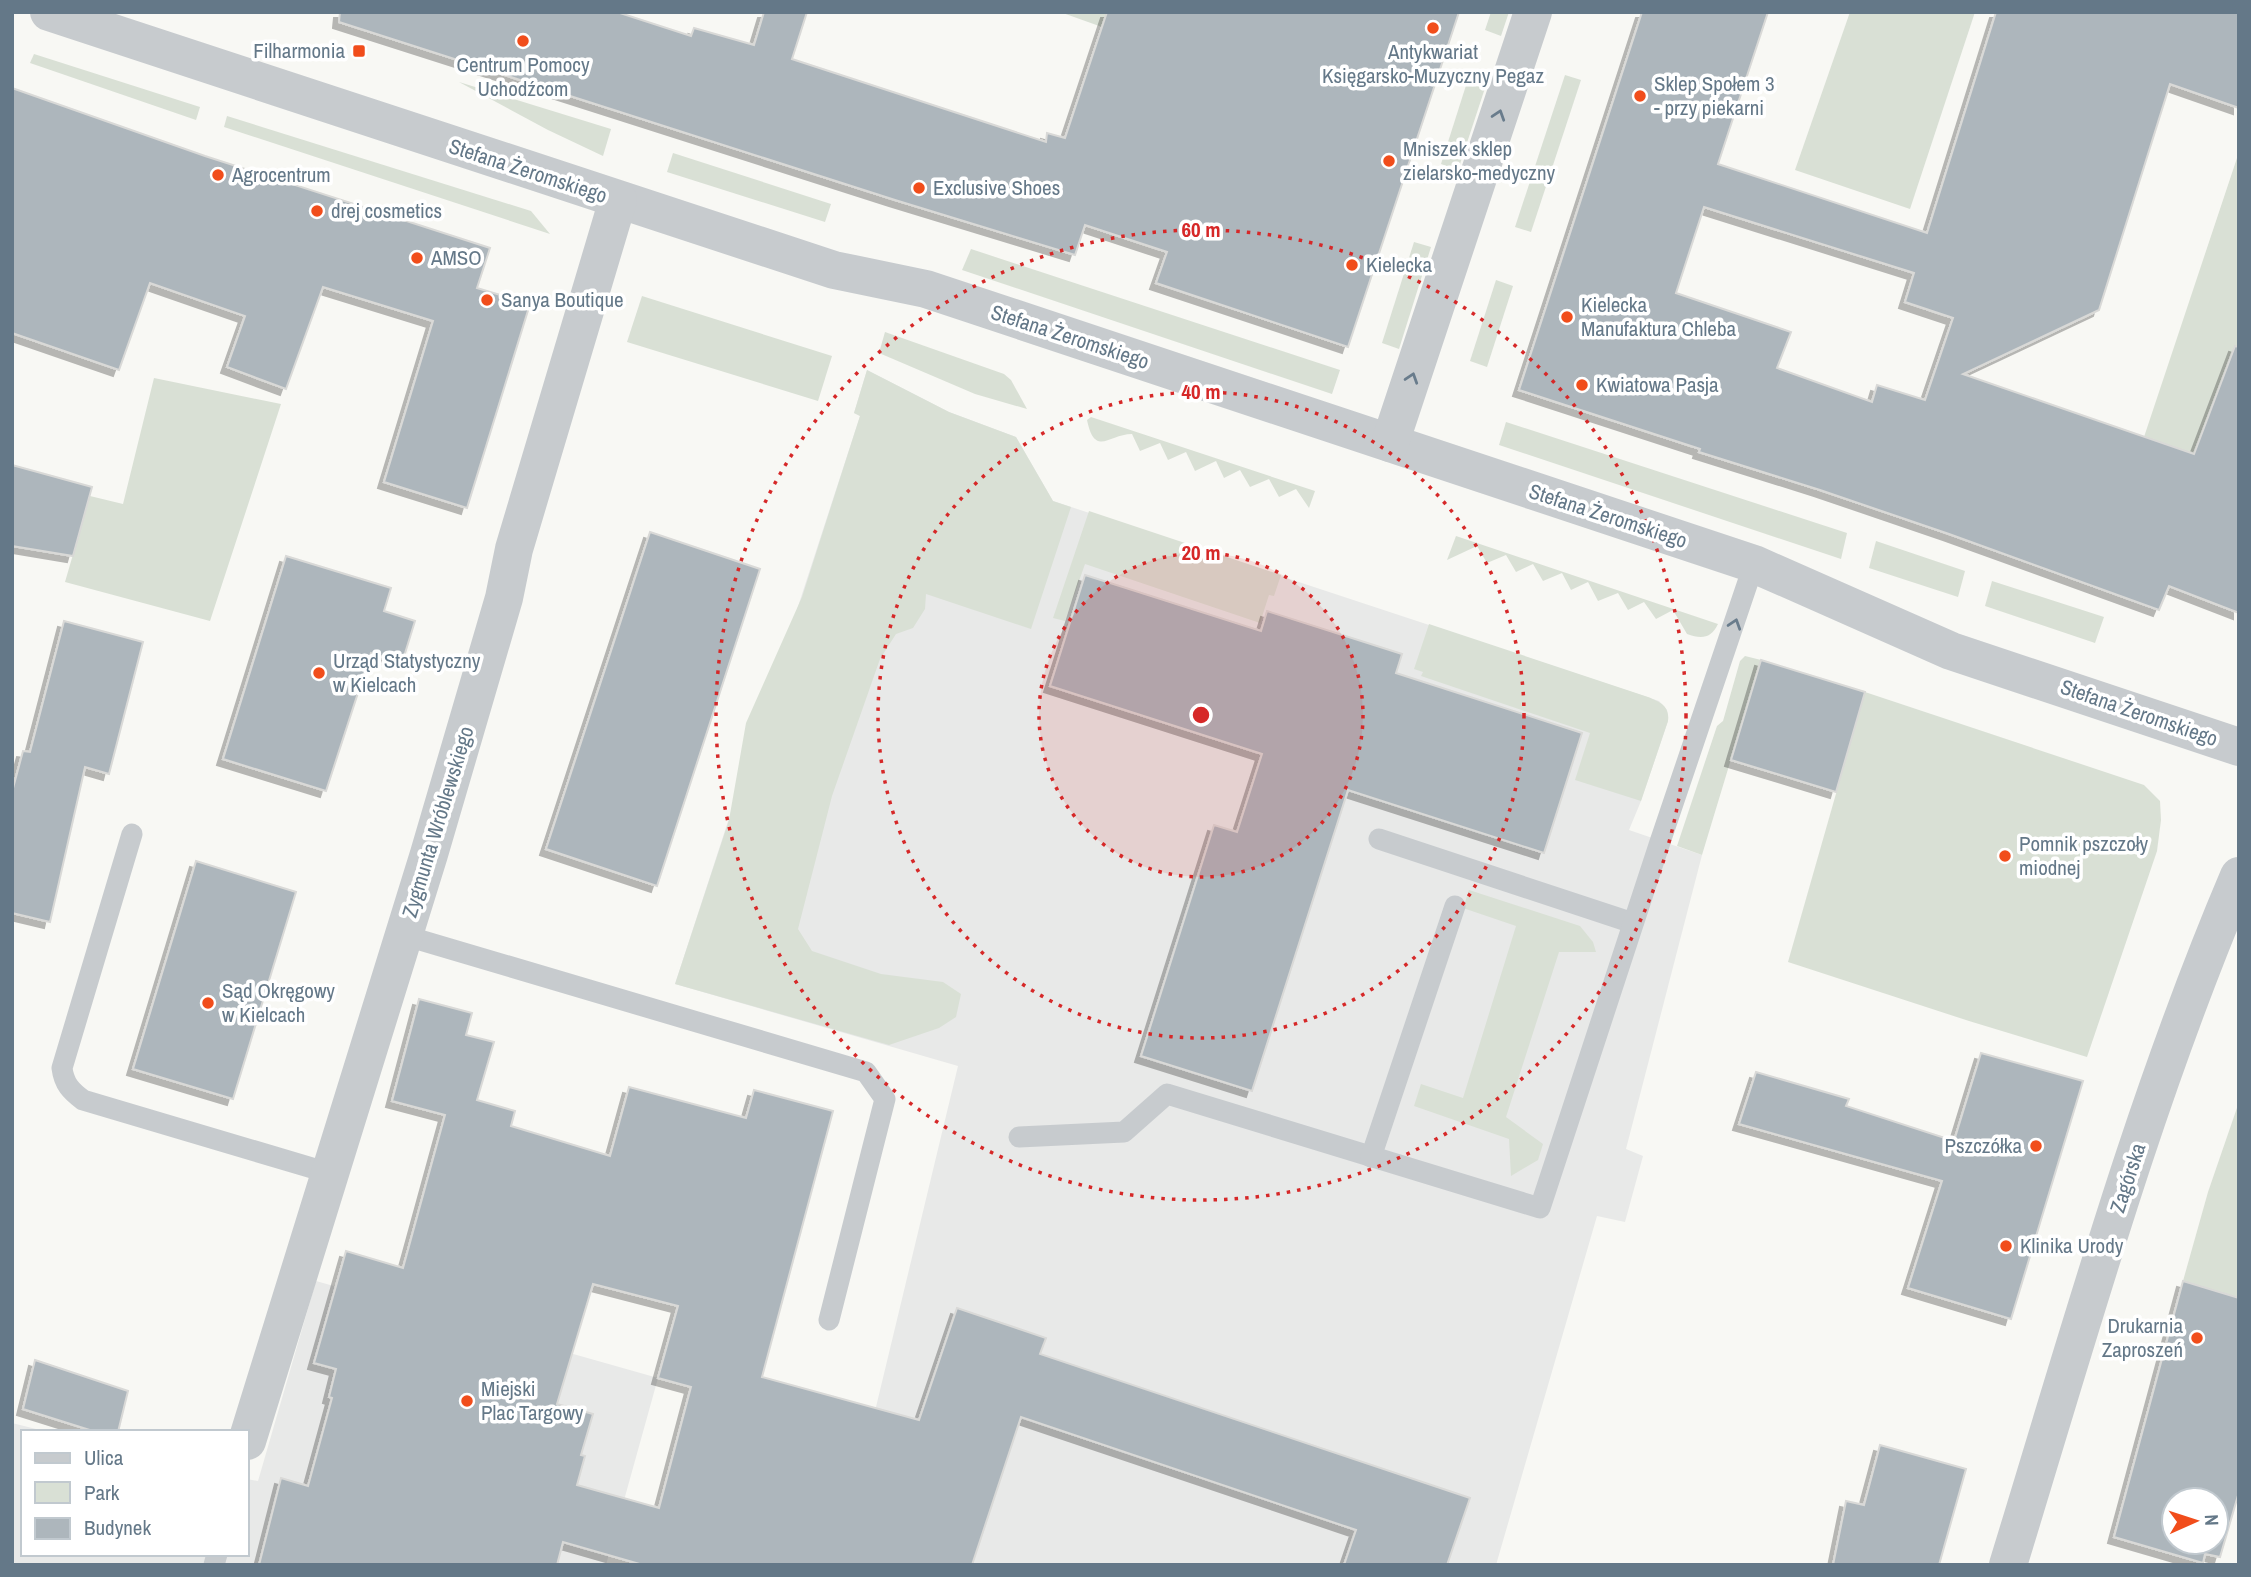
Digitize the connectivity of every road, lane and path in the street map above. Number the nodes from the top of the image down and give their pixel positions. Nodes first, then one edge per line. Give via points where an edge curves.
1 (49, 12) edge
2 (1532, 12) edge
3 (618, 200) junction
4 (1390, 443) junction
5 (1754, 564) junction
6 (2239, 747) edge
7 (132, 834) dead end
8 (1379, 839) dead end
9 (2239, 876) edge
10 (1455, 906) dead end
11 (1633, 923) junction
12 (403, 935) junction
13 (1019, 1137) dead end
14 (1371, 1157) junction
15 (329, 1173) junction
16 (829, 1320) dead end
17 (248, 1438) edge
18 (2008, 1565) edge

1 - 3 street, Stefana Żeromskiego
4 -> 2 street
3 - 4 street, Stefana Żeromskiego via 834,270 926,289
3 - 12 street, Zygmunta Wróblewskiego
4 - 5 street, Stefana Żeromskiego
5 - 6 street, Stefana Żeromskiego via 1951,651
11 -> 5 lane
7 - 15 lane via 62,1068 63,1079 83,1100
8 - 11 lane
9 - 18 street, Zagórska via 2152,1104
10 - 14 lane
11 - 14 lane via 1540,1208
12 - 15 street, Zygmunta Wróblewskiego
12 - 16 lane via 866,1072 885,1099
13 - 14 lane via 1124,1132 1167,1094
15 - 17 street, Zygmunta Wróblewskiego

